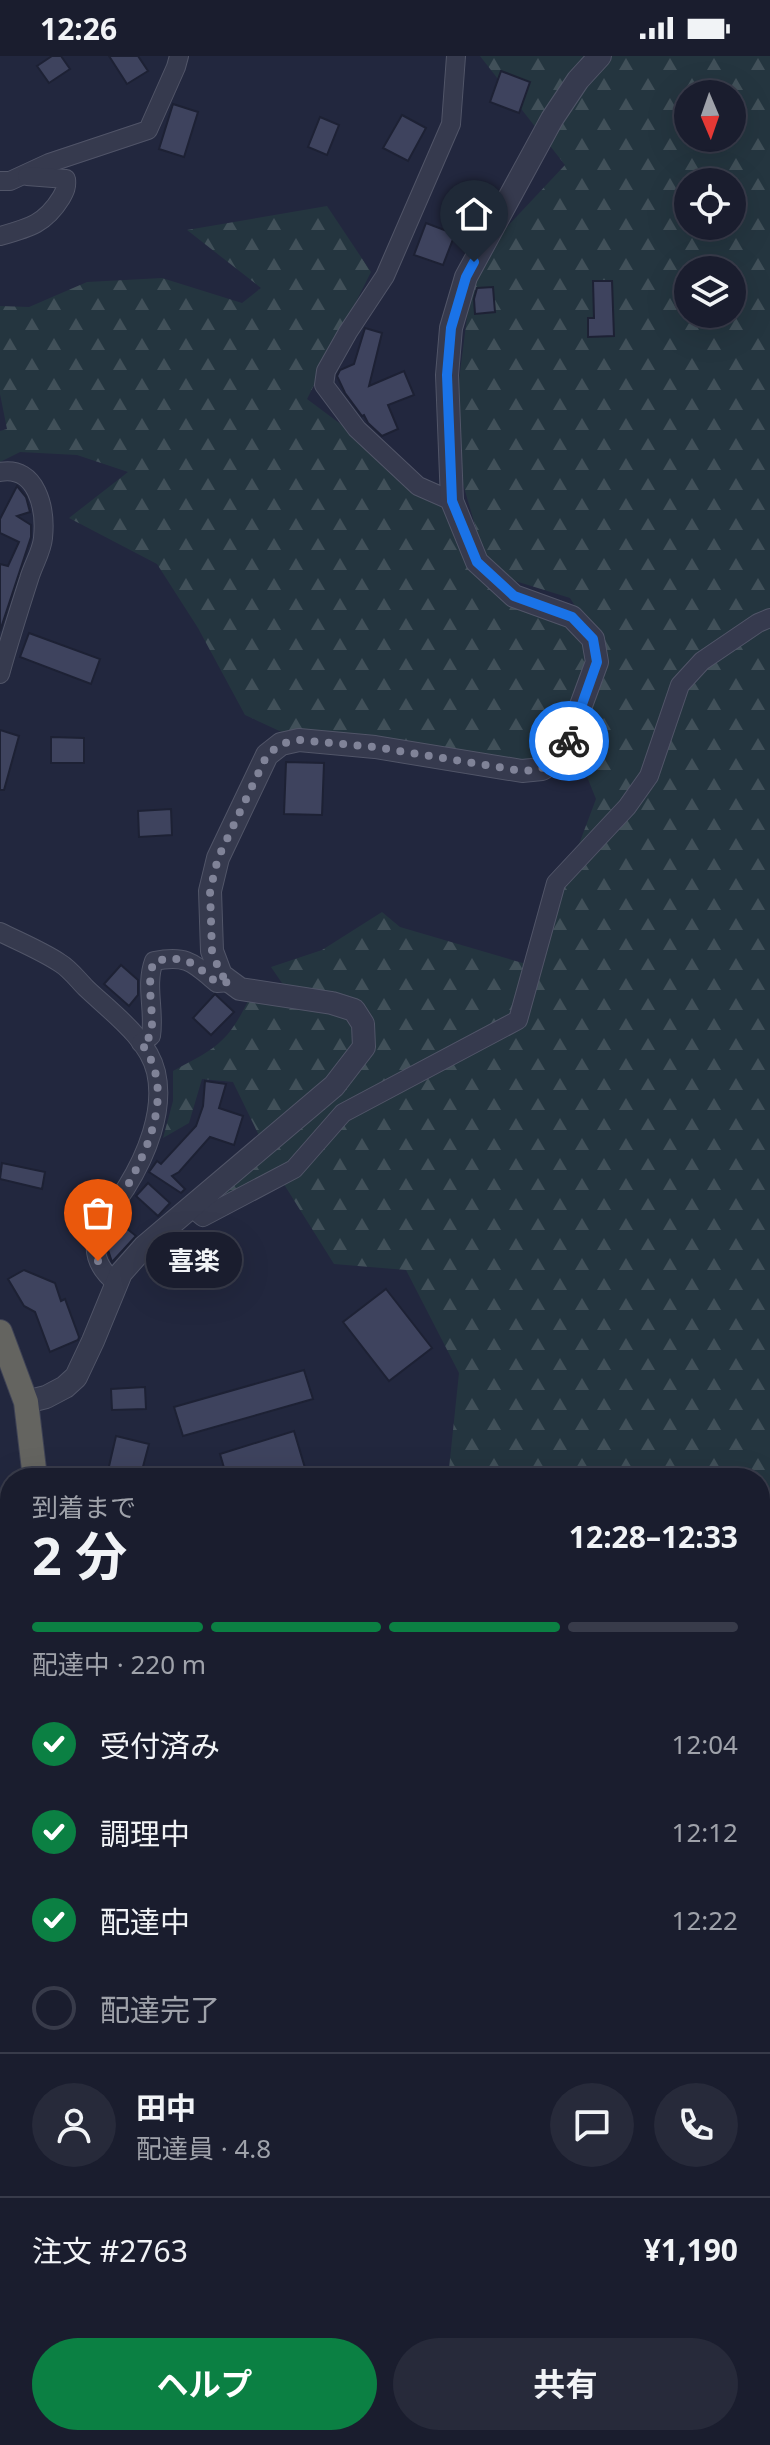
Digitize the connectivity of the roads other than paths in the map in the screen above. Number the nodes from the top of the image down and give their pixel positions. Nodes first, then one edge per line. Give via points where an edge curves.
1 (179, 56) edge
2 (456, 56) edge
3 (600, 56) edge
4 (20, 176) junction
5 (0, 181) edge
6 (0, 236) edge
7 (0, 472) edge
8 (452, 501) junction
9 (770, 618) edge
10 (0, 674) edge
11 (0, 932) edge
12 (231, 982) junction
13 (141, 1043) junction
14 (191, 1207) junction
15 (116, 1283) junction
16 (0, 1332) edge
17 (26, 1402) junction
18 (34, 1468) edge

1 - 4 street via 148,130
2 - 8 street via 451,124 385,276 340,345 324,385 357,429 418,486
3 - 8 street via 552,119 466,277 451,328 447,375
4 - 5 street
4 - 6 street via 66,179 67,187 43,222
7 - 10 street via 29,478 41,503 43,526 43,541
8 - 12 street via 477,562 514,596 572,617 593,639 597,662 562,757 542,769 522,771 375,747 299,740 281,744 267,755 218,858 210,891 212,951 221,975
9 - 14 street via 702,661 680,685 649,776 556,883 518,1020 343,1113 294,1169 203,1217
11 - 13 street via 63,964
12 - 13 street via 217,983 184,959 154,961 149,973 151,1036
12 - 14 street via 240,989 354,1010 363,1024 364,1047 334,1086
13 - 15 street via 155,1070 157,1113 147,1145 98,1233 96,1246 103,1273
14 - 15 street via 144,1247
15 - 17 street via 76,1377 46,1397
16 - 17 highway
17 - 18 highway

